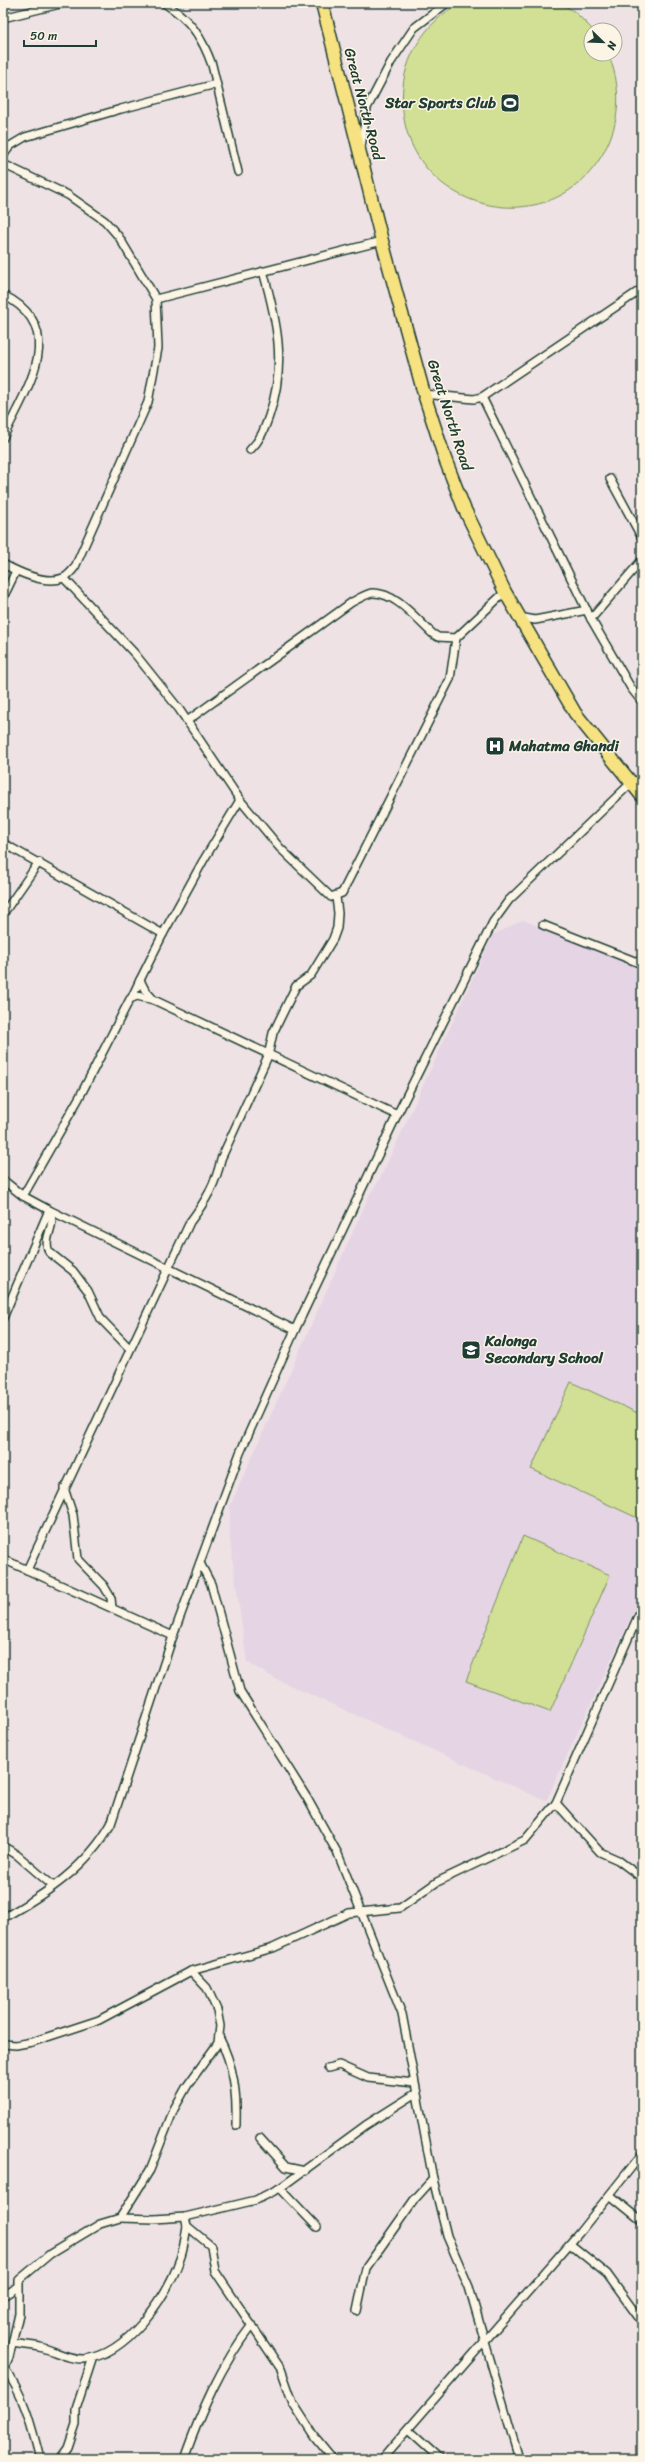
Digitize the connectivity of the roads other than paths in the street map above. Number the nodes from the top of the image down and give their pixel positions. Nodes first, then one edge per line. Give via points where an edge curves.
1 (64, 3) edge
2 (164, 3) edge
3 (322, 3) edge
4 (447, 3) edge
5 (3, 18) edge
6 (216, 84) junction
7 (360, 150) junction
8 (3, 156) edge
9 (3, 164) edge
10 (238, 172) dead end
11 (382, 241) junction
12 (262, 271) junction
13 (642, 289) edge
14 (3, 295) edge
15 (156, 299) junction
16 (424, 394) junction
17 (482, 397) junction
18 (3, 438) edge
19 (250, 450) dead end
20 (610, 479) dead end
21 (642, 538) edge
22 (642, 560) edge
23 (3, 564) edge
24 (16, 571) junction
25 (64, 578) junction
26 (505, 592) junction
27 (3, 598) edge
28 (587, 610) junction
29 (518, 617) junction
30 (591, 619) junction
31 (456, 638) junction
32 (642, 702) edge
33 (187, 721) junction
34 (642, 778) edge
35 (630, 784) junction
36 (642, 796) edge
37 (240, 800) junction
38 (3, 843) edge
39 (39, 862) junction
40 (336, 897) junction
41 (3, 914) edge
42 (543, 925) dead end
43 (163, 934) junction
44 (642, 964) edge
45 (140, 980) junction
46 (132, 997) junction
47 (154, 1000) junction
48 (268, 1056) junction
49 (397, 1115) junction
50 (3, 1180) edge
51 (23, 1196) junction
52 (49, 1210) junction
53 (169, 1268) junction
54 (3, 1318) edge
55 (295, 1330) junction
56 (130, 1349) junction
57 (64, 1488) junction
58 (3, 1559) edge
59 (200, 1563) junction
60 (27, 1570) junction
61 (642, 1607) edge
62 (112, 1608) junction
63 (173, 1636) junction
64 (556, 1803) junction
65 (3, 1846) edge
66 (642, 1878) edge
67 (53, 1886) junction
68 (362, 1912) junction
69 (3, 1918) edge
70 (191, 1971) junction
71 (219, 2037) junction
72 (3, 2044) edge
73 (328, 2068) dead end
74 (414, 2083) junction
75 (415, 2094) junction
76 (236, 2125) dead end
77 (260, 2138) dead end
78 (642, 2154) edge
79 (305, 2171) junction
80 (433, 2178) junction
81 (280, 2188) junction
82 (610, 2195) junction
83 (185, 2217) junction
84 (120, 2218) junction
85 (642, 2221) edge
86 (187, 2226) junction
87 (317, 2227) dead end
88 (570, 2244) junction
89 (18, 2288) junction
90 (3, 2296) edge
91 (357, 2311) dead end
92 (642, 2322) edge
93 (252, 2325) junction
94 (486, 2341) junction
95 (13, 2343) junction
96 (3, 2352) edge
97 (9, 2357) junction
98 (93, 2357) junction
99 (3, 2369) edge
100 (408, 2430) junction
101 (40, 2459) edge
102 (60, 2459) edge
103 (184, 2459) edge
104 (333, 2459) edge
105 (382, 2459) edge
106 (440, 2459) edge
107 (519, 2459) edge

1 - 5 street
2 - 6 street via 188,20 197,31 212,65
3 - 7 highway, Great North Road
4 - 7 street via 414,28 391,62 367,108
6 - 8 street via 25,137 10,146
6 - 10 street
7 - 11 highway, Great North Road
9 - 15 street via 68,195 105,220 119,237
11 - 12 street
11 - 16 highway, Great North Road
12 - 15 street
12 - 19 street via 279,339 279,369 275,398 261,439
13 - 17 street
14 - 18 street via 31,317 36,324 40,346 38,362
15 - 25 street via 158,348 148,402 75,567
16 - 17 street via 474,399
16 - 26 highway, Great North Road via 464,508
17 - 28 street
20 - 21 street
22 - 30 street
23 - 24 street
24 - 25 street via 51,580
24 - 27 street
25 - 33 street via 135,654
26 - 29 highway, Great North Road
26 - 31 street
28 - 29 street via 535,620
28 - 30 street
29 - 35 highway, Great North Road via 575,713
30 - 32 street via 631,688
31 - 33 street via 438,637 397,602 384,595 372,593 352,602
31 - 40 street via 450,679 342,893
33 - 37 street
34 - 35 street
35 - 36 highway, Great North Road
35 - 49 street via 501,910
37 - 40 street via 280,848 314,883 330,897
37 - 43 street
38 - 39 street
39 - 41 street
39 - 43 street
40 - 48 street via 337,928 333,939 311,975 296,986 273,1033
42 - 44 street
43 - 45 street
45 - 46 street
45 - 47 street
46 - 47 street
46 - 51 street via 79,1098
47 - 48 street
48 - 49 street
48 - 53 street via 221,1159 218,1176 204,1205 190,1222
49 - 55 street
50 - 51 street
51 - 52 street
52 - 53 street
52 - 54 street
52 - 56 street via 53,1222 46,1238 49,1252 73,1271 88,1292 101,1319
53 - 55 street
53 - 56 street
55 - 59 street via 240,1453
56 - 57 street
57 - 60 street
57 - 62 street via 73,1515 78,1559 104,1586 111,1598
58 - 60 street
59 - 63 street
59 - 68 street via 211,1584 240,1691 307,1798 338,1854
60 - 62 street
61 - 64 street
62 - 63 street
63 - 67 street via 111,1824 101,1843 86,1860
64 - 66 street via 600,1852 618,1860
64 - 68 street via 525,1840 512,1848 437,1882 400,1908
65 - 67 street
67 - 69 street
68 - 70 street via 349,1913 273,1948
68 - 74 street via 402,2014
70 - 71 street via 208,1988 218,2010
70 - 72 street via 99,2020 32,2042
71 - 76 street via 226,2051 237,2095
71 - 84 street via 212,2054 187,2086 174,2109 150,2170
73 - 74 street via 339,2065 368,2078
74 - 75 street
75 - 79 street via 366,2125
75 - 80 street via 423,2119
77 - 79 street via 286,2167
78 - 82 street
79 - 81 street
80 - 91 street via 414,2200 366,2268
80 - 94 street via 447,2236 469,2287
81 - 83 street via 256,2200
81 - 87 street
82 - 85 street
82 - 88 street
83 - 84 street
83 - 86 street
84 - 89 street via 100,2224 50,2254 19,2280
86 - 93 street via 211,2246 214,2271
86 - 98 street via 181,2259 148,2316 133,2334 118,2345
88 - 92 street via 607,2274
88 - 94 street
89 - 90 street
89 - 95 street via 19,2314
93 - 103 street via 232,2351 211,2391 205,2412
93 - 104 street via 281,2369 293,2403
94 - 100 street
94 - 107 street
95 - 97 street
95 - 98 street via 39,2347 76,2358
96 - 97 street
97 - 99 street
98 - 102 street via 76,2409 74,2430 68,2448
99 - 101 street via 16,2388 24,2407
100 - 105 street
100 - 106 street

